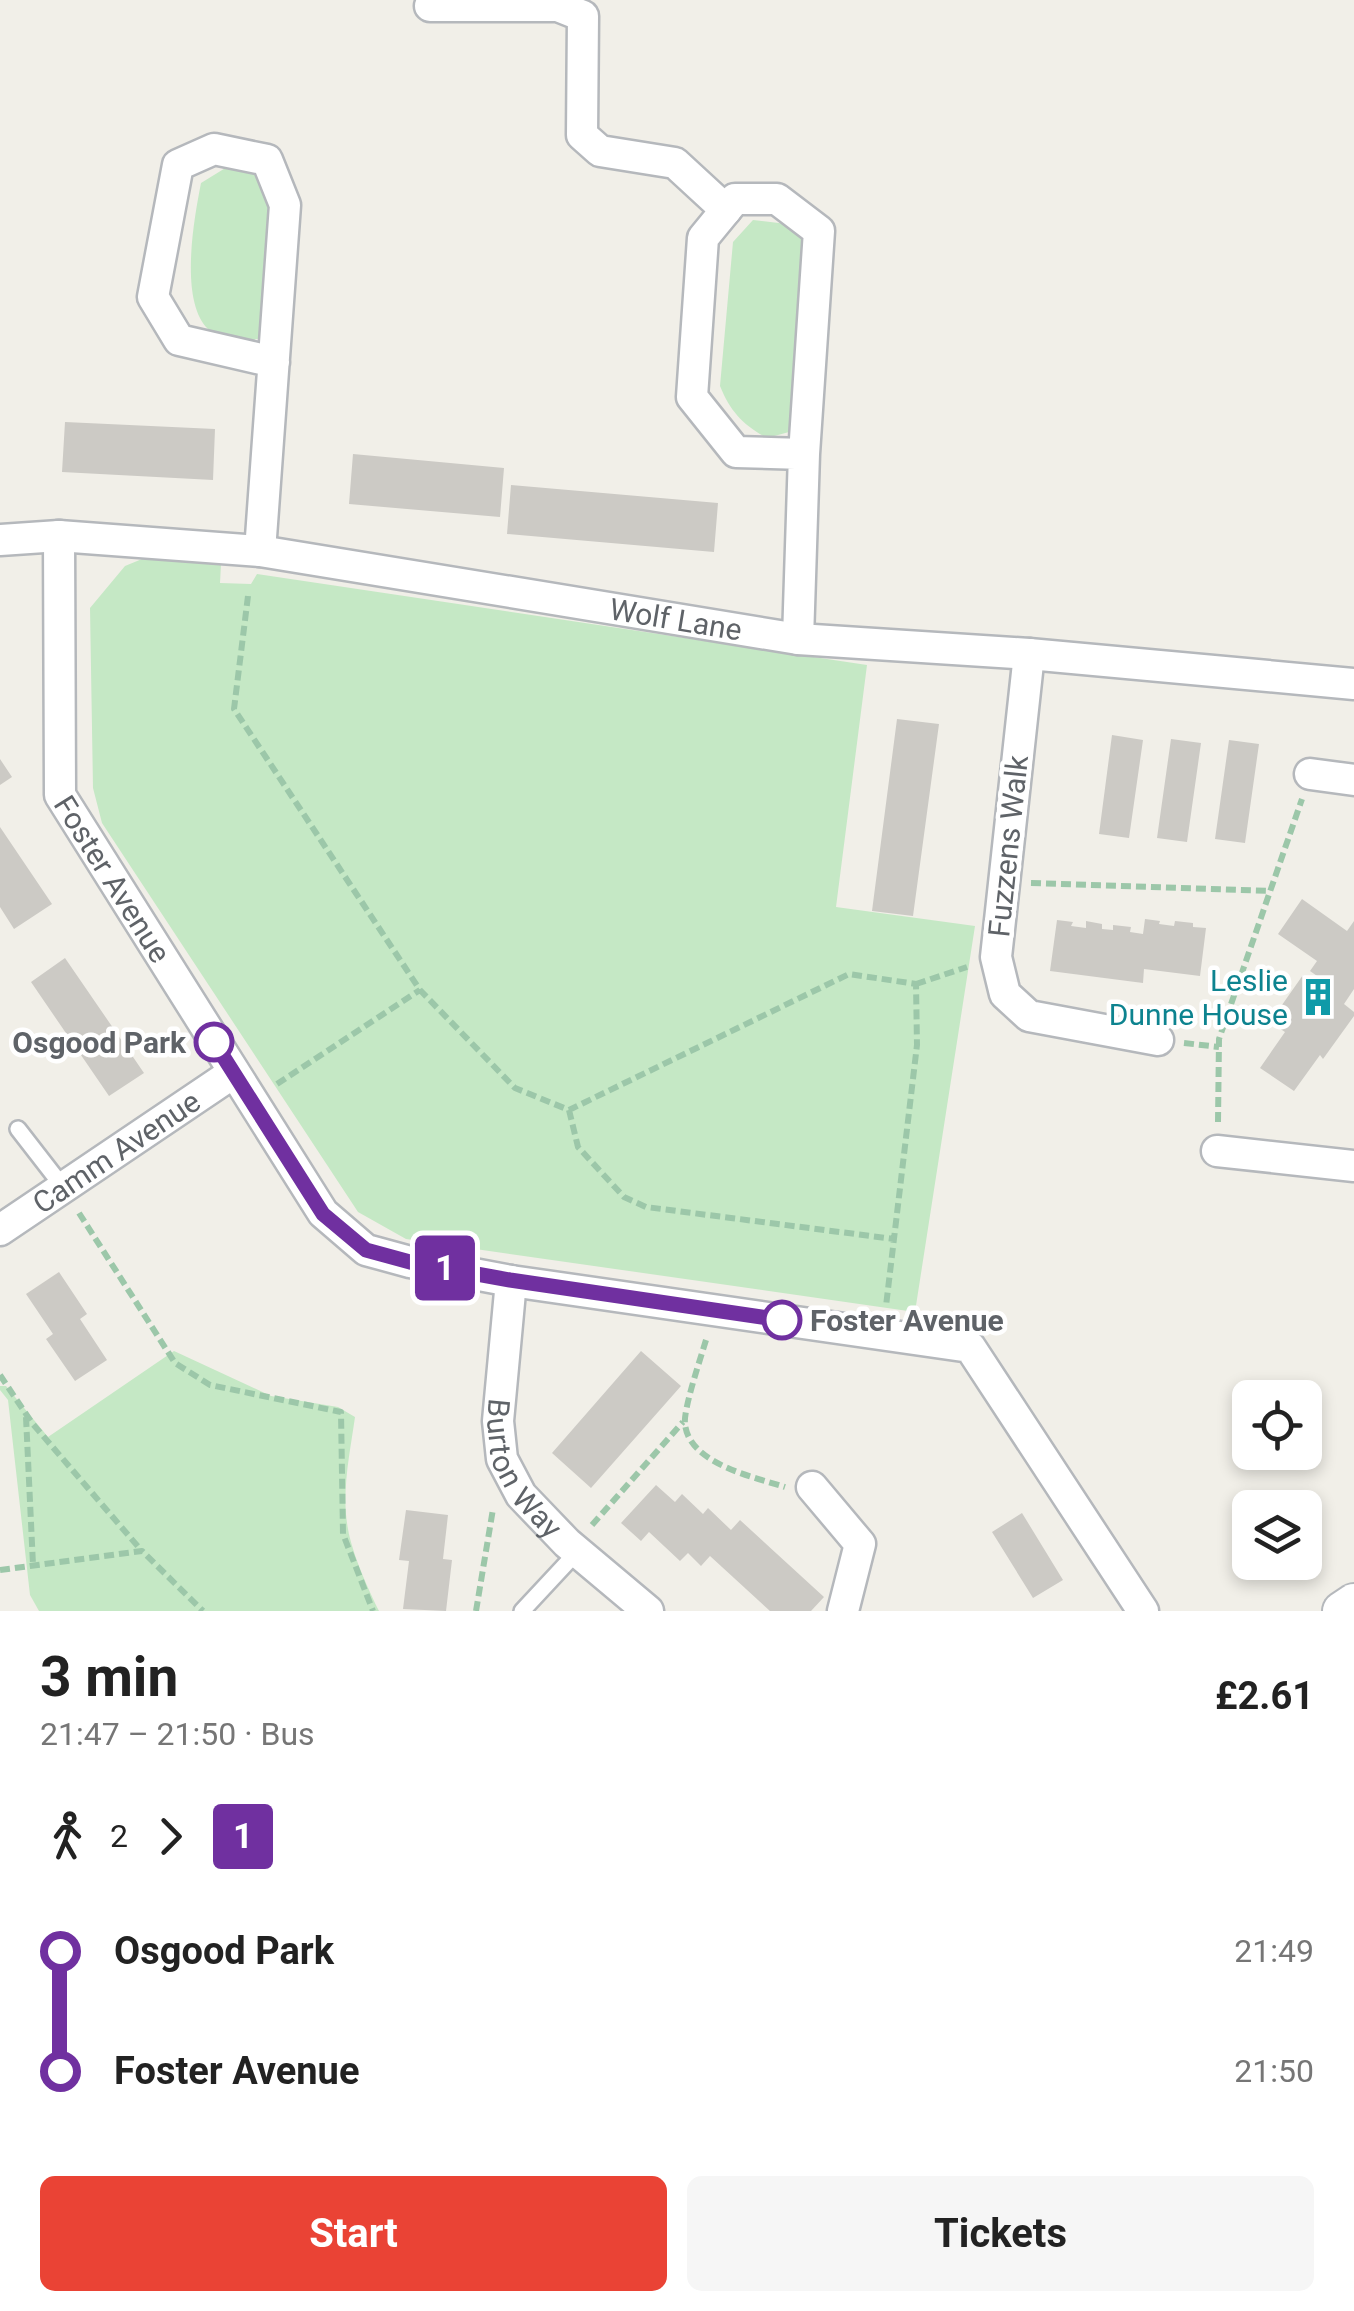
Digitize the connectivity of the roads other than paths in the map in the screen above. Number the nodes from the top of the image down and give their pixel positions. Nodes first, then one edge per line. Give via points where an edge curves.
1 (430, 6) dead end
2 (726, 210) junction
3 (274, 362) junction
4 (804, 454) junction
5 (59, 536) junction
6 (0, 540) edge
7 (260, 551) junction
8 (798, 640) junction
9 (1028, 654) junction
10 (1354, 684) edge
11 (1310, 774) road end
12 (1354, 780) edge
13 (1158, 1040) dead end
14 (234, 1073) junction
15 (18, 1129) dead end
16 (1218, 1150) road end
17 (1354, 1166) edge
18 (63, 1188) junction
19 (0, 1230) edge
20 (510, 1280) junction
21 (815, 1491) road end
22 (574, 1550) junction
23 (1354, 1603) edge
24 (522, 1611) edge
25 (648, 1611) edge
26 (842, 1611) edge
27 (1143, 1611) edge
28 (1342, 1611) edge

1 - 2 street via 558,6 583,16 582,135 600,151 675,163
2 - 4 street via 735,199 777,199 819,231
2 - 4 street via 703,238 692,397 736,452
3 - 3 street via 285,205 268,160 214,149 178,165 153,297 179,340
3 - 7 street
4 - 8 street
5 - 6 street, Wolf Lane
5 - 7 street, Wolf Lane
5 - 14 street, Foster Avenue via 60,795
7 - 8 street, Wolf Lane
8 - 9 street, Wolf Lane
9 - 10 street, Wolf Lane
9 - 13 street, Fuzzens Walk via 996,956 1005,994 1029,1016
11 - 12 street
14 - 18 street, Camm Avenue
14 - 20 street, Foster Avenue via 323,1214 366,1250
15 - 18 lane
16 - 17 street
18 - 19 street, Camm Avenue
20 - 22 street, Burton Way via 498,1421 502,1459 521,1495
20 - 27 street, Foster Avenue via 970,1347
21 - 26 street via 860,1544
22 - 24 lane
22 - 25 street, Burton Way
23 - 28 street

